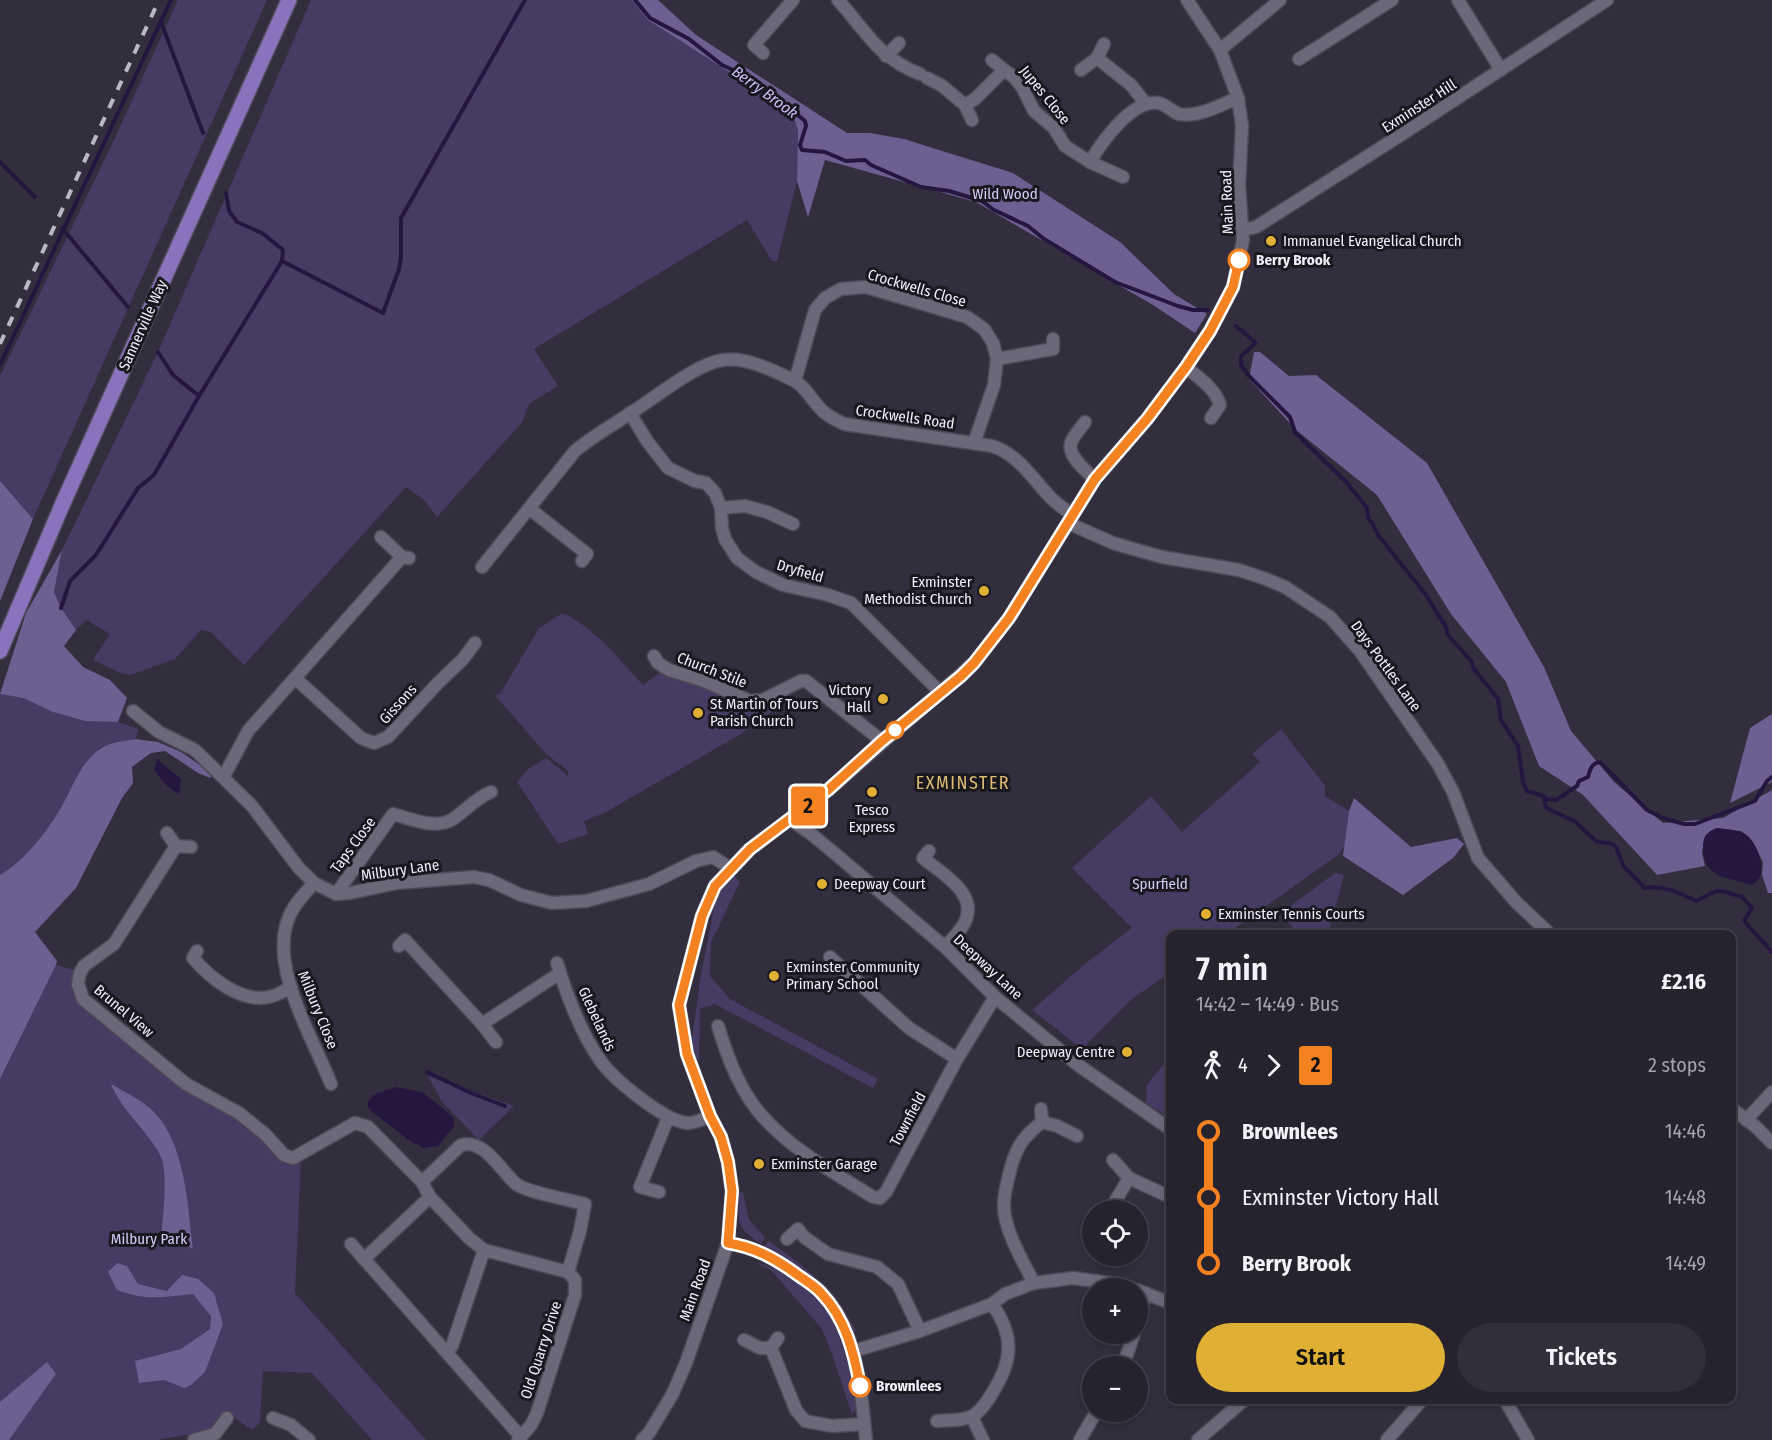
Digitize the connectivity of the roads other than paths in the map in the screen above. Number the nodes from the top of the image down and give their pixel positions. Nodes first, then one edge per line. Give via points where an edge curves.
1 (289, 0) edge
2 (793, 0) edge
3 (838, 0) edge
4 (1187, 0) edge
5 (1280, 0) edge
6 (1392, 0) edge
7 (1458, 0) edge
8 (1607, 0) edge
9 (744, 35) dead end
10 (899, 43) dead end
11 (1104, 44) dead end
12 (1220, 50) junction
13 (886, 56) junction
14 (1097, 58) junction
15 (1299, 59) dead end
16 (992, 60) dead end
17 (1004, 70) junction
18 (1082, 70) dead end
19 (1501, 70) junction
20 (1239, 98) junction
21 (1146, 104) junction
22 (965, 105) junction
23 (972, 120) dead end
24 (1090, 162) junction
25 (1123, 177) dead end
26 (1243, 230) junction
27 (1053, 348) dead end
28 (997, 358) junction
29 (1186, 367) junction
30 (795, 381) junction
31 (630, 413) junction
32 (1211, 418) dead end
33 (1085, 422) dead end
34 (974, 443) junction
35 (1095, 479) junction
36 (722, 508) junction
37 (530, 509) junction
38 (1070, 519) junction
39 (793, 524) dead end
40 (381, 537) dead end
41 (587, 554) dead end
42 (482, 567) dead end
43 (475, 643) dead end
44 (0, 651) edge
45 (654, 656) dead end
46 (295, 678) junction
47 (940, 693) junction
48 (133, 711) dead end
49 (882, 741) junction
50 (224, 776) junction
51 (491, 792) dead end
52 (791, 820) junction
53 (167, 833) dead end
54 (176, 846) junction
55 (190, 847) dead end
56 (923, 858) dead end
57 (730, 868) junction
58 (314, 883) junction
59 (336, 894) junction
60 (1546, 930) edge
61 (405, 940) dead end
62 (945, 947) junction
63 (830, 957) dead end
64 (192, 959) dead end
65 (291, 987) junction
66 (995, 997) junction
67 (482, 1024) junction
68 (718, 1026) dead end
69 (496, 1041) dead end
70 (957, 1059) junction
71 (331, 1084) dead end
72 (1772, 1092) edge
73 (1041, 1109) dead end
74 (1736, 1112) edge
75 (710, 1116) junction
76 (668, 1118) junction
77 (1746, 1120) junction
78 (1042, 1122) junction
79 (1166, 1126) edge
80 (1077, 1136) dead end
81 (1772, 1143) edge
82 (1113, 1160) dead end
83 (1129, 1178) junction
84 (422, 1182) junction
85 (658, 1192) dead end
86 (1166, 1195) edge
87 (430, 1197) junction
88 (1116, 1200) edge
89 (787, 1239) dead end
90 (728, 1243) junction
91 (351, 1244) dead end
92 (484, 1250) junction
93 (364, 1259) junction
94 (568, 1272) junction
95 (1082, 1279) edge
96 (1034, 1283) junction
97 (1148, 1294) edge
98 (1166, 1301) edge
99 (992, 1304) junction
100 (920, 1330) junction
101 (744, 1340) dead end
102 (447, 1351) junction
103 (854, 1351) junction
104 (1240, 1404) edge
105 (1418, 1404) edge
106 (1507, 1404) edge
107 (972, 1417) junction
108 (227, 1418) dead end
109 (273, 1419) dead end
110 (937, 1421) dead end
111 (1090, 1422) edge
112 (864, 1424) junction
113 (519, 1438) edge
114 (194, 1440) edge
115 (309, 1440) edge
116 (642, 1440) edge
117 (866, 1440) edge
118 (983, 1440) edge
119 (1080, 1440) edge
120 (1198, 1440) edge
121 (1387, 1440) edge
122 (1528, 1440) edge

1 - 44 main road, Sannerville Way
2 - 9 street via 759,49
3 - 13 street
4 - 12 street, Main Road
5 - 12 street
6 - 15 street
7 - 19 street
8 - 19 street, Exminster Hill
10 - 13 street
11 - 14 street
12 - 20 street, Main Road
13 - 22 street via 941,85
14 - 18 street
14 - 21 street
16 - 17 street, Jupes Close
17 - 22 street, Jupes Close
17 - 24 street, Jupes Close via 1014,77 1034,111 1054,128 1065,146
19 - 26 street, Exminster Hill via 1256,226
20 - 21 street via 1197,113 1179,114 1159,103
20 - 26 street, Main Road
21 - 24 street via 1110,132
22 - 23 street
24 - 25 street, Jupes Close
26 - 29 street, Main Road via 1233,287
27 - 28 street
28 - 30 street, Crockwells Close via 984,329 967,317 866,287 852,287 825,298 815,310
28 - 34 street via 994,385
29 - 32 street via 1215,393 1225,408
29 - 35 street, Main Road
30 - 31 street, Crockwells Road via 745,361 724,360 708,364
30 - 34 street, Crockwells Road via 818,407 844,424
31 - 36 street, Dryfield via 668,468 706,483
31 - 37 street, Crockwells Road via 575,451
33 - 35 street via 1071,442 1071,452
34 - 38 street, Crockwells Road via 1012,455
35 - 38 street, Main Road
36 - 39 street via 745,506
36 - 47 street, Dryfield via 725,539 737,558 783,585 851,603
37 - 41 street
37 - 42 street, Crockwells Road
38 - 47 street, Main Road via 1009,618 974,663
38 - 60 street, Days Pottles Lane via 1113,543 1266,579 1330,617 1360,651 1438,764 1478,858
40 - 46 street via 405,557
43 - 46 street, Gissons via 459,655 388,737 374,743 361,738
45 - 49 street, Church Stile via 658,663 678,674 750,701 763,700 806,681
46 - 50 street via 248,732
47 - 49 street, Main Road
48 - 50 street via 159,732 195,750
49 - 52 street, Main Road
50 - 58 street
51 - 59 street, Taps Close via 450,821 434,824 393,814
52 - 57 street, Main Road
52 - 62 street, Deepway Lane
53 - 54 street
54 - 55 street
54 - 84 street, Brunel View via 114,944 84,966 78,984 83,999 186,1084 238,1113 284,1155 293,1158 355,1123 362,1124
56 - 62 street via 961,890 968,903 967,918
57 - 59 street, Milbury Lane via 713,857 649,884 586,901 552,903 474,877 397,883
57 - 75 street, Main Road via 715,886 702,916 679,1005 687,1054
58 - 59 street
58 - 65 street, Milbury Close via 289,917 284,962
61 - 67 street
62 - 66 street, Deepway Lane
63 - 70 street via 915,1033
64 - 65 street via 240,995 269,998
65 - 71 street, Milbury Close
66 - 70 street, Townfield
66 - 79 street, Deepway Lane via 1089,1073
67 - 69 street
67 - 76 street, Glebelands via 559,968 600,1062
68 - 70 street, Townfield via 743,1088 764,1119 802,1153 880,1198
72 - 77 street
73 - 78 street
74 - 77 street
75 - 76 street via 689,1123
75 - 90 street, Main Road via 728,1162 732,1191
76 - 85 street via 640,1186
77 - 81 street
78 - 80 street
78 - 96 street via 1027,1134 1015,1154 1004,1206 1015,1248
82 - 83 street
83 - 86 street
83 - 88 street
84 - 87 street
84 - 94 street, Old Quarry Drive via 461,1145 469,1143 479,1146 519,1186 585,1204
87 - 92 street
87 - 93 street
89 - 100 street via 803,1225 804,1237 828,1254 877,1267 898,1284
90 - 103 street via 778,1261 820,1292 835,1310
90 - 116 street, Main Road via 677,1384
91 - 93 street, Old Quarry Drive
92 - 94 street
92 - 102 street
93 - 102 street, Old Quarry Drive
94 - 113 street, Old Quarry Drive via 575,1280 575,1295 537,1413
95 - 96 street
96 - 99 street via 1005,1294
97 - 98 street
99 - 100 street
99 - 107 street via 1004,1321 1009,1343 1005,1372 988,1402
100 - 103 street
101 - 112 street via 760,1348 774,1343 796,1410 805,1421 832,1426
102 - 113 street, Old Quarry Drive
103 - 112 street
104 - 120 street
105 - 121 street
106 - 122 street
107 - 110 street
107 - 118 street
108 - 114 street via 215,1434
109 - 115 street via 291,1425
111 - 119 street
112 - 117 street

